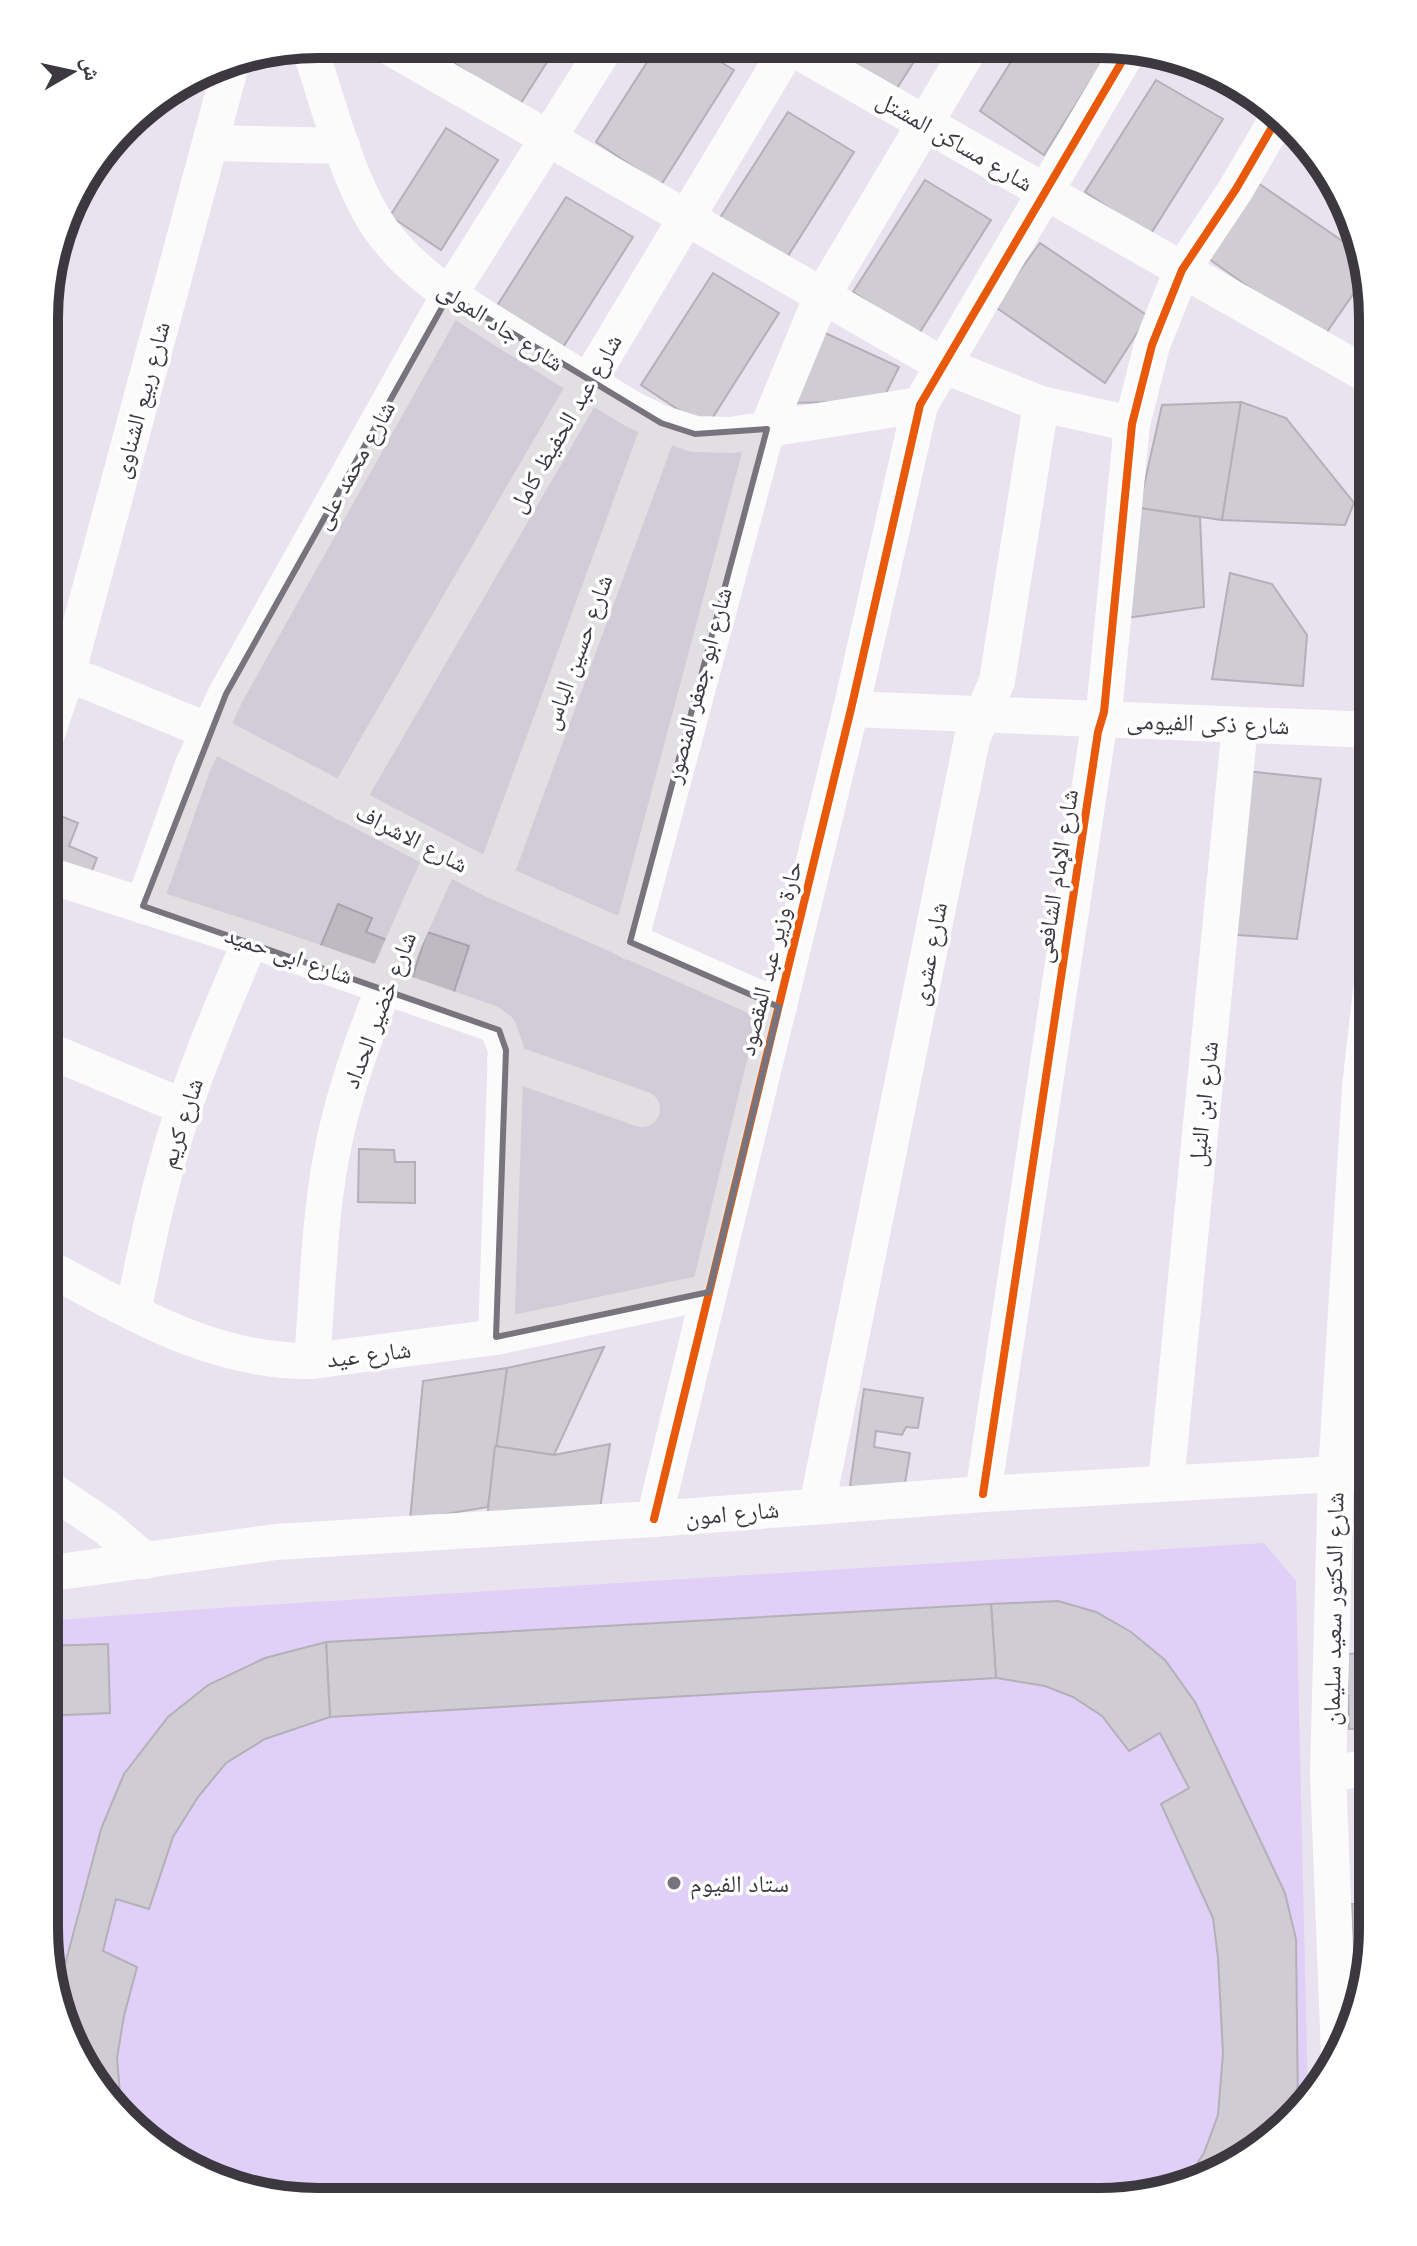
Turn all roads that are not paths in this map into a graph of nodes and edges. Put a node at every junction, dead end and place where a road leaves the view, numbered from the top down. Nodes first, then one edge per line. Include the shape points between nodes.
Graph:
1 (782, 58) edge
2 (810, 58) edge
3 (964, 58) edge
4 (313, 59) edge
5 (429, 59) edge
6 (598, 59) edge
7 (1123, 59) edge
8 (228, 75) edge
9 (924, 124) junction
10 (1273, 126) edge
11 (547, 138) junction
12 (210, 143) junction
13 (342, 146) junction
14 (1045, 192) junction
15 (686, 218) junction
16 (1182, 270) junction
17 (449, 295) junction
18 (822, 296) junction
19 (943, 365) junction
20 (1359, 370) edge
21 (588, 382) junction
22 (1041, 404) junction
23 (920, 405) junction
24 (661, 423) junction
25 (1132, 424) junction
26 (767, 429) junction
27 (58, 666) edge
28 (58, 674) edge
29 (851, 709) junction
30 (984, 714) junction
31 (1102, 719) junction
32 (1240, 725) junction
33 (1359, 729) edge
34 (208, 731) junction
35 (344, 803) junction
36 (443, 855) junction
37 (58, 878) edge
38 (493, 880) junction
39 (143, 906) junction
40 (251, 940) junction
41 (630, 942) junction
42 (384, 988) junction
43 (779, 1007) junction
44 (58, 1054) edge
45 (505, 1061) junction
46 (184, 1107) junction
47 (642, 1109) dead end
48 (1358, 1185) edge
49 (58, 1273) edge
50 (709, 1292) junction
51 (133, 1312) junction
52 (496, 1337) junction
53 (312, 1361) junction
54 (1358, 1472) edge
55 (1336, 1473) junction
56 (1166, 1483) junction
57 (983, 1494) junction
58 (58, 1495) edge
59 (817, 1506) junction
60 (654, 1519) junction
61 (146, 1561) junction
62 (58, 1572) edge
63 (1358, 1770) edge
64 (1328, 1773) junction
65 (1338, 2029) edge

1 - 15 street, شارع عبد الحفيظ كامل
2 - 9 street, شارع مساكن المشتل
3 - 9 street, شارع ابو جعفر المنصور
4 - 13 street, شارع جاد المولى
5 - 11 street
6 - 11 street, شارع محمد على
7 - 14 street, حارة وزير عبد المقصود
8 - 12 street, شارع ربيع الشناوى
9 - 14 street, شارع مساكن المشتل
9 - 18 street, شارع ابو جعفر المنصور
10 - 16 street, شارع الإمام الشافعى
11 - 15 street
11 - 17 street, شارع محمد على
12 - 13 street
12 - 27 street, شارع ربيع الشناوى
13 - 17 street, شارع جاد المولى via 368,209 390,241
14 - 16 street, شارع مساكن المشتل
14 - 19 street, حارة وزير عبد المقصود
15 - 18 street
15 - 21 street, شارع عبد الحفيظ كامل
16 - 20 street, شارع مساكن المشتل
16 - 25 street, شارع الإمام الشافعى via 1152,345
17 - 21 street, شارع جاد المولى
17 - 34 street, شارع محمد على
18 - 19 street
18 - 26 street, شارع ابو جعفر المنصور
19 - 22 street
19 - 23 street, حارة وزير عبد المقصود
21 - 24 street, شارع جاد المولى
21 - 35 street, شارع عبد الحفيظ كامل
22 - 25 street
22 - 30 street, شارع عشرى via 997,681
23 - 26 street, شارع جاد المولى
23 - 29 street, حارة وزير عبد المقصود
24 - 26 street, شارع جاد المولى via 695,434
24 - 38 street, شارع حسين الياس
25 - 31 street, شارع الإمام الشافعى
26 - 41 street, شارع ابو جعفر المنصور
28 - 34 street, شارع الاشراف
29 - 30 street, شارع ذكى الفيومى
29 - 43 street, حارة وزير عبد المقصود
30 - 31 street, شارع ذكى الفيومى
30 - 59 street, شارع عشرى via 972,739
31 - 32 street, شارع ذكى الفيومى
31 - 57 street, شارع الإمام الشافعى
32 - 33 street, شارع ذكى الفيومى
32 - 56 street, شارع ابن النيل
34 - 35 street, شارع الاشراف
34 - 39 street, شارع محمد على
35 - 36 street, شارع الاشراف
36 - 38 street, شارع الاشراف
36 - 42 street, شارع خضير الحداد
37 - 39 street, شارع ابى حميد
38 - 41 street, شارع الاشراف
39 - 40 street, شارع ابى حميد
40 - 42 street, شارع ابى حميد
40 - 46 street, شارع كريم
41 - 43 street, شارع الاشراف
42 - 45 street, شارع ابى حميد via 490,1023 504,1039
42 - 53 street, شارع خضير الحداد via 335,1139
43 - 50 street, حارة وزير عبد المقصود
44 - 46 street
45 - 47 street
45 - 52 street
46 - 51 street, شارع كريم
48 - 55 street, شارع الدكتور سعيد سليمان
49 - 51 street, شارع عيد
50 - 52 street, شارع عيد
50 - 60 street, حارة وزير عبد المقصود
51 - 53 street, شارع عيد via 235,1354
52 - 53 street, شارع عيد
54 - 55 street, شارع امون
55 - 56 street, شارع امون
55 - 64 street, شارع الدكتور سعيد سليمان
56 - 57 street, شارع امون
57 - 59 street, شارع امون
58 - 61 street
59 - 60 street, شارع امون
60 - 61 street, شارع امون via 276,1542
61 - 62 street, شارع امون
63 - 64 street
64 - 65 street, شارع الدكتور سعيد سليمان

